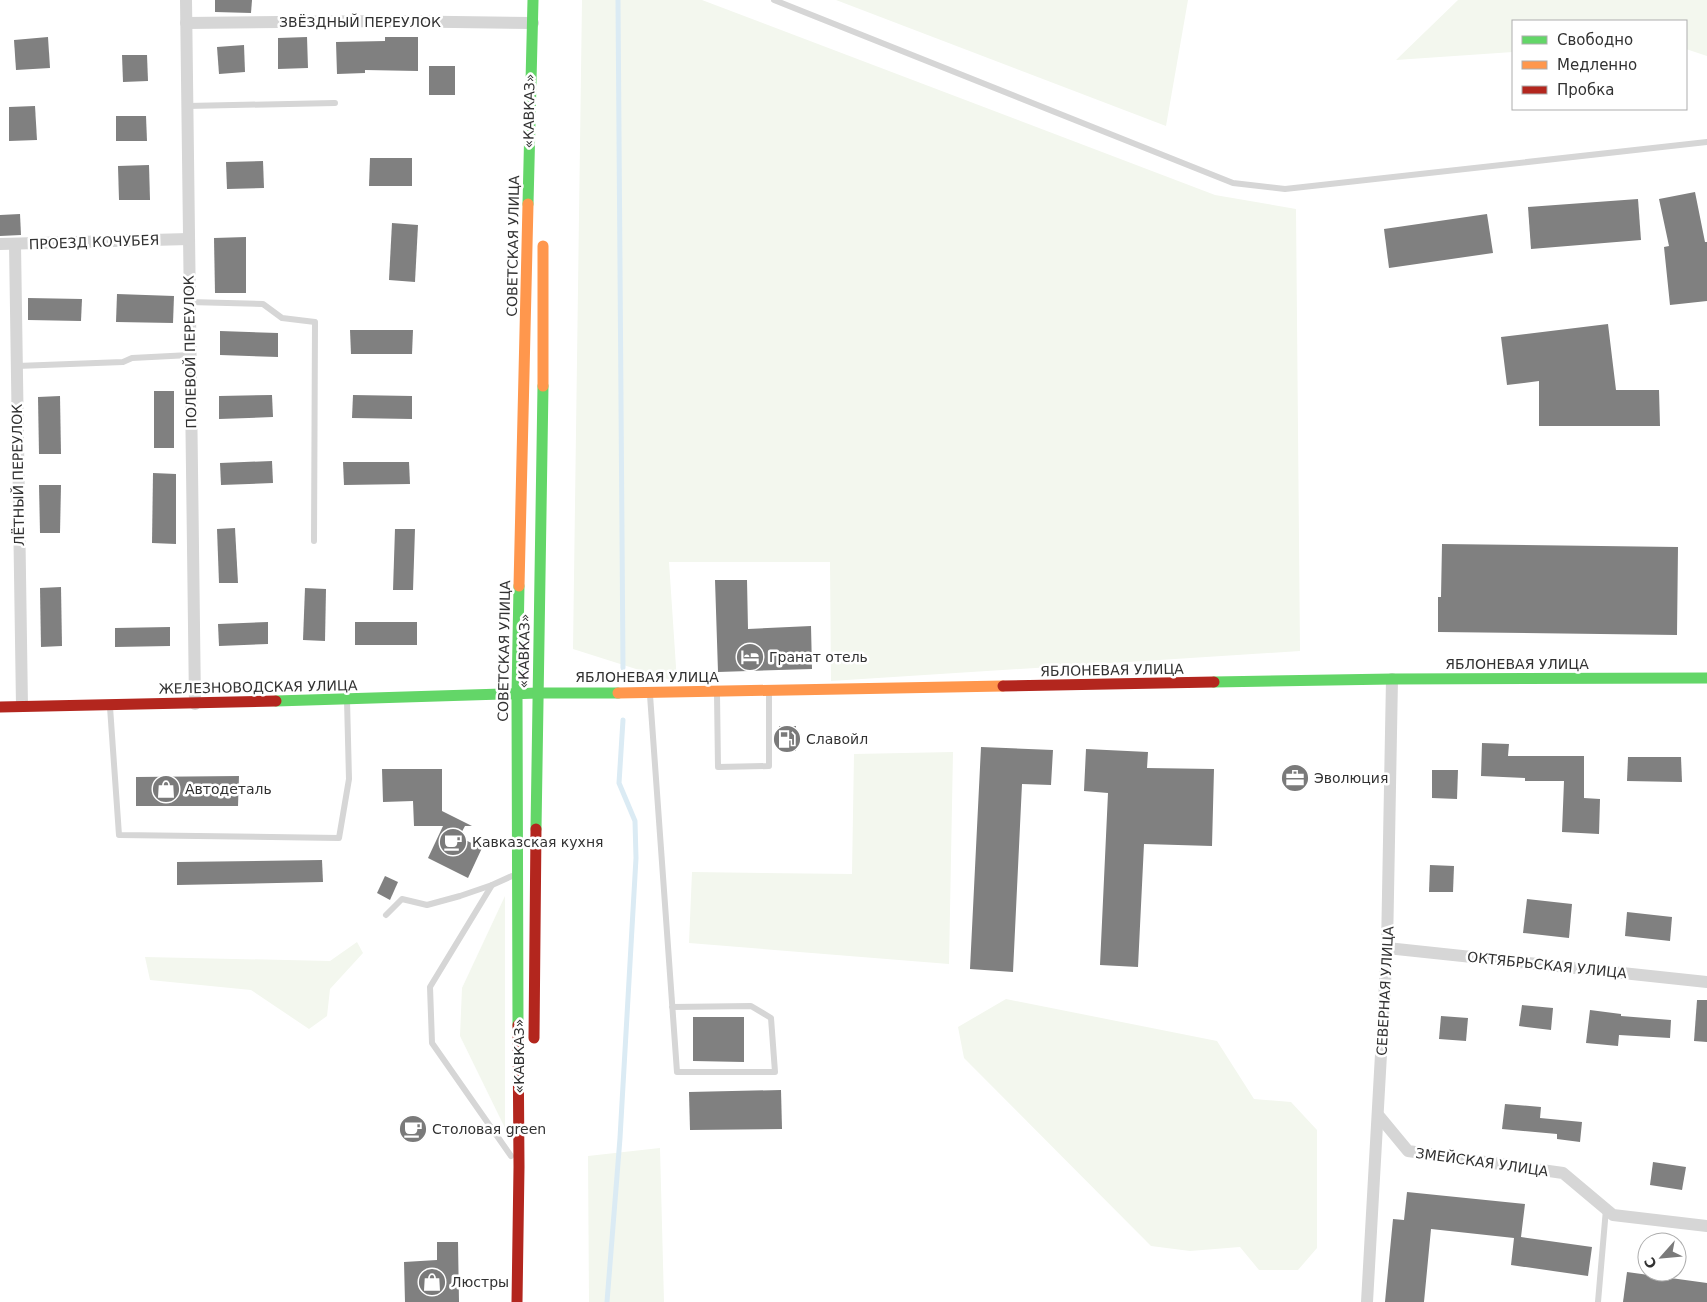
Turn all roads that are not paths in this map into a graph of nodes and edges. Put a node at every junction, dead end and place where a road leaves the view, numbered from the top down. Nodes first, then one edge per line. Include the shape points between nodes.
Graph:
1 (186, 0) edge
2 (533, 0) edge
3 (774, 0) edge
4 (533, 23) junction
5 (186, 24) junction
6 (335, 103) dead end
7 (187, 106) junction
8 (1707, 142) edge
9 (544, 231) dead end
10 (189, 239) junction
11 (0, 244) edge
12 (15, 244) junction
13 (189, 302) junction
14 (190, 355) junction
15 (16, 366) junction
16 (314, 541) dead end
17 (1707, 678) edge
18 (1392, 679) junction
19 (769, 691) junction
20 (717, 692) junction
21 (538, 693) junction
22 (650, 693) junction
23 (517, 694) junction
24 (347, 700) junction
25 (195, 704) junction
26 (110, 705) junction
27 (22, 706) junction
28 (0, 707) edge
29 (518, 873) junction
30 (492, 885) junction
31 (386, 915) dead end
32 (1387, 948) junction
33 (1707, 982) edge
34 (672, 1007) junction
35 (534, 1050) dead end
36 (1379, 1116) junction
37 (519, 1167) junction
38 (1606, 1209) junction
39 (1707, 1226) edge
40 (517, 1302) edge
41 (1367, 1302) edge
42 (1598, 1302) edge

1 - 5 street, ПОЛЕВОЙ ПЕРЕУЛОК
2 - 4 main road, СОВЕТСКАЯ УЛИЦА
3 - 8 lane via 1233,183 1285,189
4 - 5 street, ЗВЁЗДНЫЙ ПЕРЕУЛОК
4 - 23 main road, СОВЕТСКАЯ УЛИЦА
5 - 7 street, ПОЛЕВОЙ ПЕРЕУЛОК
6 - 7 lane
7 - 10 street, ПОЛЕВОЙ ПЕРЕУЛОК
9 - 21 main road, «КАВКАЗ»
10 - 12 street, ПРОЕЗД КОЧУБЕЯ
10 - 13 street, ПОЛЕВОЙ ПЕРЕУЛОК
11 - 12 street, ПРОЕЗД КОЧУБЕЯ
12 - 15 street, ЛЁТНЫЙ ПЕРЕУЛОК
13 - 14 street, ПОЛЕВОЙ ПЕРЕУЛОК
13 - 16 lane via 263,304 282,318 315,322
14 - 15 lane via 132,358 123,362
14 - 25 street, ПОЛЕВОЙ ПЕРЕУЛОК
15 - 27 street, ЛЁТНЫЙ ПЕРЕУЛОК
17 - 18 main road, ЯБЛОНЕВАЯ УЛИЦА
18 - 19 main road, ЯБЛОНЕВАЯ УЛИЦА
18 - 32 street, СЕВЕРНАЯ УЛИЦА
19 - 20 main road, ЯБЛОНЕВАЯ УЛИЦА
19 - 20 lane via 769,766 718,767
20 - 22 main road, ЯБЛОНЕВАЯ УЛИЦА
21 - 22 main road, ЯБЛОНЕВАЯ УЛИЦА
21 - 23 main road, ЯБЛОНЕВАЯ УЛИЦА
21 - 35 main road, «КАВКАЗ»
22 - 34 lane
23 - 24 main road, ЖЕЛЕЗНОВОДСКАЯ УЛИЦА
23 - 29 main road, СОВЕТСКАЯ УЛИЦА
24 - 25 main road, ЖЕЛЕЗНОВОДСКАЯ УЛИЦА
24 - 26 lane via 349,778 339,838 119,835
25 - 26 main road, ЖЕЛЕЗНОВОДСКАЯ УЛИЦА
26 - 27 main road, ЖЕЛЕЗНОВОДСКАЯ УЛИЦА
27 - 28 main road, ЖЕЛЕЗНОВОДСКАЯ УЛИЦА
29 - 30 lane
29 - 37 main road, СОВЕТСКАЯ УЛИЦА
30 - 31 lane via 427,905 402,900
30 - 37 lane via 430,987 432,1043
32 - 33 street, ОКТЯБРЬСКАЯ УЛИЦА
32 - 36 street, СЕВЕРНАЯ УЛИЦА
34 - 34 lane via 677,1072 775,1072 771,1018 750,1006
36 - 38 street, ЗМЕЙСКАЯ УЛИЦА via 1408,1152 1564,1173
36 - 41 street, СЕВЕРНАЯ УЛИЦА
37 - 40 main road, СОВЕТСКАЯ УЛИЦА
38 - 39 street, ЗМЕЙСКАЯ УЛИЦА via 1613,1215
38 - 42 lane

